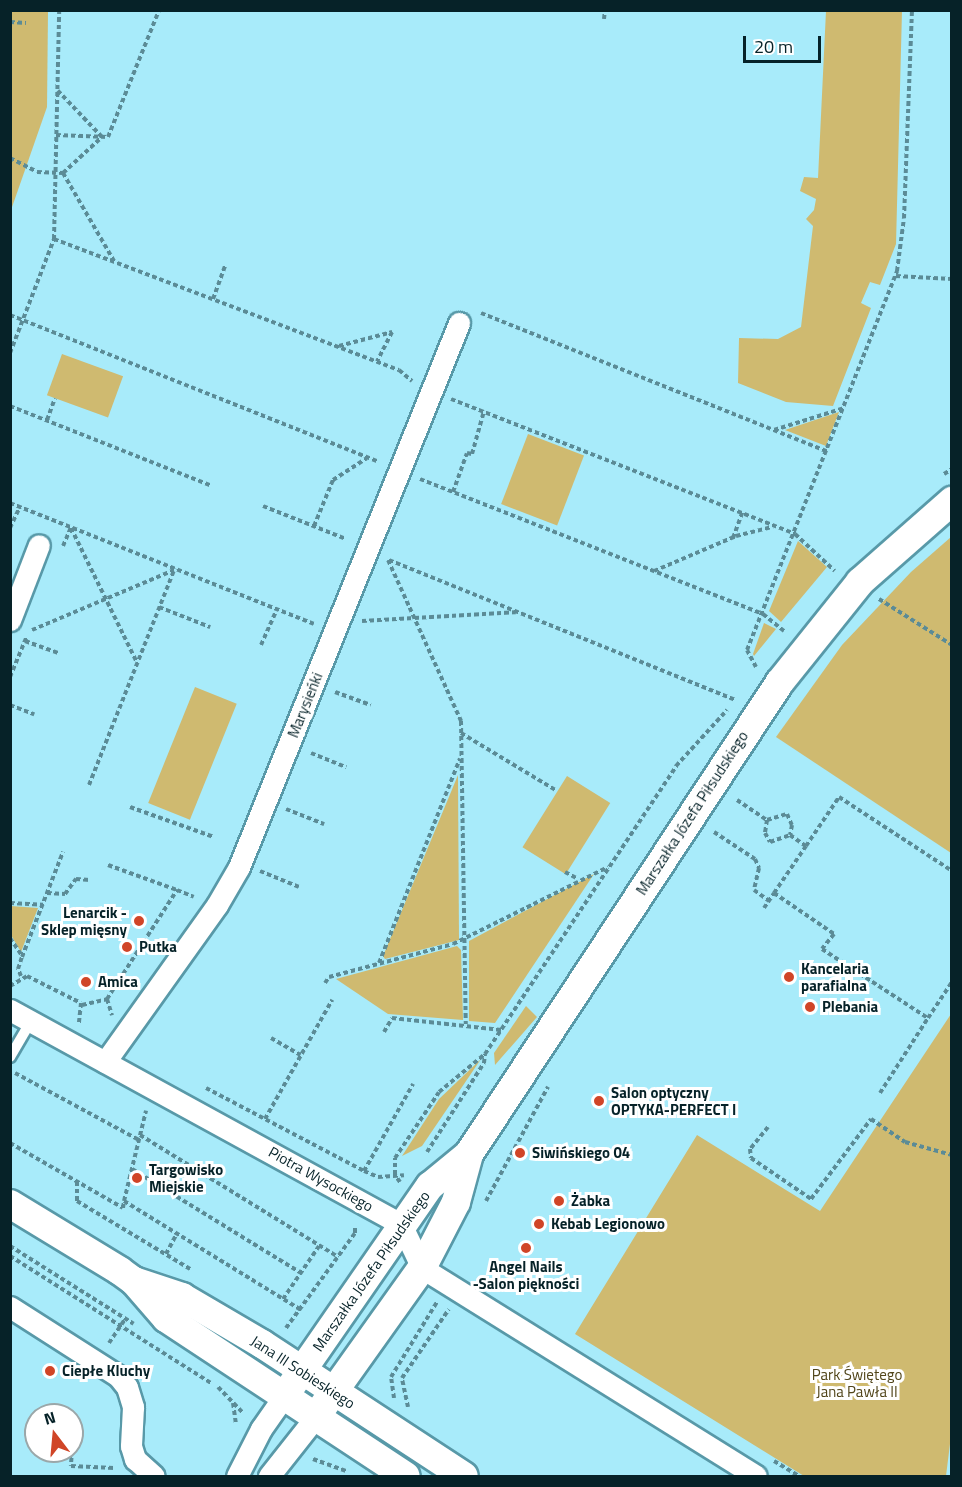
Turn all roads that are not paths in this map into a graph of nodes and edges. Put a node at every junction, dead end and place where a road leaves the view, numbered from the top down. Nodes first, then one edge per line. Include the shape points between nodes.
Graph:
1 (459, 323) dead end
2 (951, 501) edge
3 (39, 545) dead end
4 (10, 620) edge
5 (10, 1010) edge
6 (31, 1021) junction
7 (10, 1058) edge
8 (105, 1062) junction
9 (469, 1154) junction
10 (10, 1204) edge
11 (401, 1224) junction
12 (422, 1268) junction
13 (134, 1281) junction
14 (10, 1307) edge
15 (303, 1370) junction
16 (334, 1392) junction
17 (283, 1398) junction
18 (314, 1419) junction
19 (357, 1467) edge
20 (154, 1476) edge
21 (237, 1476) edge
22 (269, 1476) edge
23 (406, 1476) edge
24 (464, 1476) edge
25 (756, 1476) edge

1 - 8 street, Marysieńki via 239,867 217,905
2 - 9 street, Marszałka Józefa Piłsudskiego via 860,582 780,681
3 - 4 street
5 - 6 street, Piotra Wysockiego
6 - 7 lane
6 - 8 street, Piotra Wysockiego
8 - 11 street, Piotra Wysockiego
9 - 11 street, Marszałka Józefa Piłsudskiego via 430,1186
9 - 12 street, Marszałka Józefa Piłsudskiego via 456,1202
10 - 13 street, Jana III Sobieskiego
11 - 12 street
11 - 15 street, Marszałka Józefa Piłsudskiego
12 - 16 street, Marszałka Józefa Piłsudskiego
12 - 25 street
13 - 15 street, Jana III Sobieskiego via 182,1297
13 - 17 street, Jana III Sobieskiego via 166,1318
14 - 20 street via 118,1376 127,1387 133,1407 130,1446 135,1459
15 - 16 street, Jana III Sobieskiego
15 - 17 street, Marszałka Józefa Piłsudskiego
16 - 18 street, Marszałka Józefa Piłsudskiego
16 - 24 street, Jana III Sobieskiego
17 - 18 street, Jana III Sobieskiego
17 - 21 street via 261,1429
18 - 19 street, Jana III Sobieskiego
18 - 22 street
19 - 23 street, Jana III Sobieskiego

